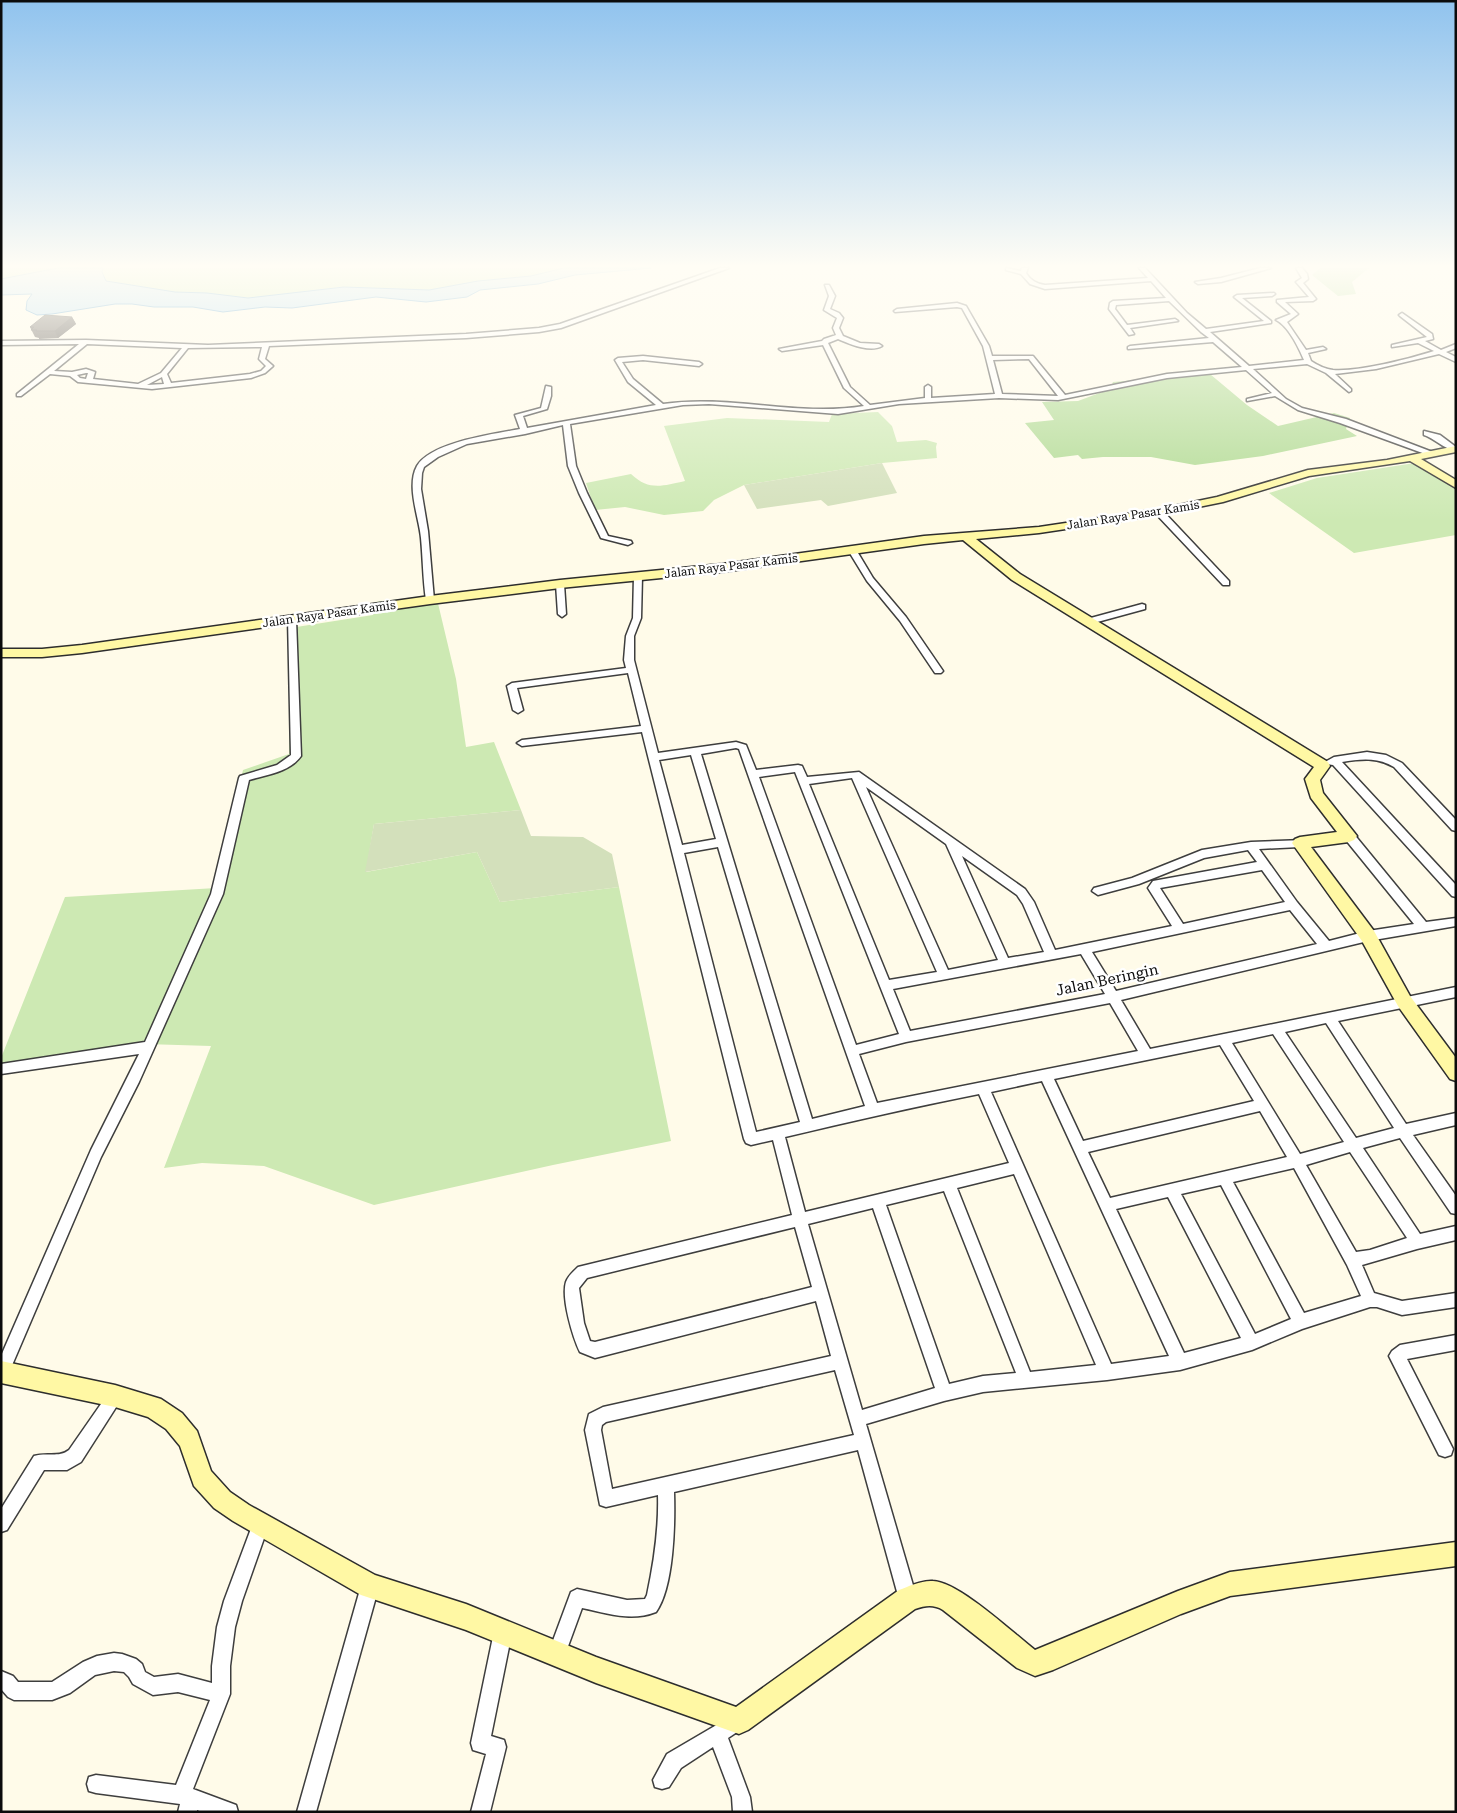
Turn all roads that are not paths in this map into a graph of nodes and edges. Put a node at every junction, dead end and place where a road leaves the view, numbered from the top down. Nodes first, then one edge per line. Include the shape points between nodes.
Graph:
1 (1304, 352) edge
2 (73, 353) edge
3 (181, 353) edge
4 (264, 353) edge
5 (830, 353) edge
6 (987, 353) edge
7 (1228, 353) edge
8 (1438, 353) edge
9 (1442, 353) edge
10 (988, 358) junction
11 (1456, 360) edge
12 (1308, 362) junction
13 (699, 364) dead end
14 (1247, 369) junction
15 (1328, 371) junction
16 (48, 372) junction
17 (163, 374) junction
18 (168, 385) junction
19 (139, 386) junction
20 (548, 387) dead end
21 (928, 387) dead end
22 (1349, 390) dead end
23 (1276, 394) junction
24 (20, 395) dead end
25 (999, 396) junction
26 (1063, 397) junction
27 (1249, 400) dead end
28 (928, 401) junction
29 (661, 406) junction
30 (868, 406) junction
31 (566, 424) junction
32 (525, 432) junction
33 (1427, 433) dead end
34 (1455, 449) edge
35 (1430, 453) junction
36 (1412, 458) junction
37 (1456, 485) edge
38 (1159, 512) junction
39 (966, 536) junction
40 (628, 543) dead end
41 (852, 550) junction
42 (638, 576) junction
43 (1226, 583) dead end
44 (560, 584) junction
45 (430, 600) junction
46 (1142, 608) dead end
47 (562, 614) dead end
48 (292, 619) junction
49 (1090, 622) junction
50 (1, 653) edge
51 (632, 670) junction
52 (938, 671) dead end
53 (518, 710) dead end
54 (647, 728) junction
55 (522, 743) dead end
56 (696, 751) junction
57 (654, 756) junction
58 (1328, 763) junction
59 (752, 774) junction
60 (855, 774) junction
61 (803, 781) junction
62 (1456, 827) edge
63 (1349, 836) junction
64 (950, 841) junction
65 (723, 842) junction
66 (1300, 843) junction
67 (1251, 846) junction
68 (678, 850) junction
69 (1265, 865) junction
70 (1098, 891) dead end
71 (1456, 893) edge
72 (1293, 905) junction
73 (1456, 922) edge
74 (1423, 928) junction
75 (1180, 929) junction
76 (1368, 936) junction
77 (1326, 946) junction
78 (1084, 949) junction
79 (1051, 955) junction
80 (1004, 964) junction
81 (944, 975) junction
82 (885, 986) junction
83 (1456, 992) edge
84 (1113, 996) junction
85 (1404, 1001) junction
86 (1329, 1017) junction
87 (1276, 1028) junction
88 (906, 1037) junction
89 (1224, 1040) junction
90 (148, 1047) junction
91 (852, 1050) junction
92 (1147, 1054) junction
93 (1, 1069) edge
94 (1456, 1073) edge
95 (1046, 1076) junction
96 (983, 1088) junction
97 (1263, 1105) junction
98 (873, 1110) junction
99 (1456, 1119) edge
100 (808, 1127) junction
101 (1402, 1131) junction
102 (778, 1134) junction
103 (1353, 1146) junction
104 (1080, 1148) junction
105 (1297, 1160) junction
106 (1017, 1167) junction
107 (1224, 1178) junction
108 (948, 1184) junction
109 (1171, 1190) junction
110 (877, 1200) junction
111 (1107, 1205) junction
112 (1456, 1208) edge
113 (800, 1219) junction
114 (1456, 1233) edge
115 (1417, 1242) junction
116 (1352, 1260) junction
117 (821, 1292) junction
118 (1370, 1300) junction
119 (1456, 1300) edge
120 (1301, 1322) junction
121 (1456, 1342) edge
122 (1252, 1343) junction
123 (841, 1361) junction
124 (1180, 1362) junction
125 (2, 1372) edge
126 (1107, 1372) junction
127 (1026, 1380) junction
128 (944, 1393) junction
129 (115, 1396) junction
130 (858, 1419) junction
131 (864, 1441) junction
132 (1445, 1449) dead end
133 (666, 1486) junction
134 (1, 1524) edge
135 (261, 1524) junction
136 (1456, 1554) edge
137 (370, 1586) junction
138 (908, 1599) junction
139 (503, 1632) junction
140 (557, 1654) junction
141 (1, 1680) edge
142 (221, 1694) junction
143 (739, 1721) junction
144 (717, 1734) junction
145 (662, 1780) dead end
146 (96, 1784) dead end
147 (186, 1802) edge
148 (229, 1812) edge
149 (306, 1812) edge
150 (480, 1812) edge
151 (743, 1812) edge

1 - 12 street
2 - 16 street
3 - 17 street
4 - 18 street via 262,359 270,366 258,374
5 - 30 street via 847,388
6 - 10 street
7 - 14 street
8 - 15 street via 1352,370
9 - 11 street
10 - 25 street
10 - 26 street via 1033,359
12 - 14 street
12 - 15 street
13 - 29 street via 643,358 618,360 628,379
14 - 23 street
14 - 26 street via 1167,376
15 - 22 street
16 - 19 street via 72,374 78,380
16 - 24 street
17 - 18 street
17 - 19 street
18 - 19 street
20 - 32 street via 544,408 519,415
21 - 28 street
23 - 27 street
23 - 35 street via 1300,409
25 - 26 street
25 - 28 street
28 - 30 street
29 - 30 street via 702,402 838,412
29 - 31 street
31 - 32 street
31 - 40 street via 571,464 605,538
32 - 45 street via 465,442 421,465 418,498
33 - 34 street
34 - 35 street, Jalan Raya Pasar Kamis
35 - 36 street, Jalan Raya Pasar Kamis
36 - 37 street
36 - 38 street, Jalan Raya Pasar Kamis via 1308,473 1219,500
38 - 39 street, Jalan Raya Pasar Kamis via 1039,530
38 - 43 street
39 - 41 street, Jalan Raya Pasar Kamis
39 - 49 street via 1016,577
41 - 42 street, Jalan Raya Pasar Kamis
41 - 52 street
42 - 44 street, Jalan Raya Pasar Kamis
42 - 51 street via 637,618 629,645
44 - 45 street, Jalan Raya Pasar Kamis
44 - 47 street
45 - 48 street, Jalan Raya Pasar Kamis
46 - 49 street
48 - 50 street, Jalan Raya Pasar Kamis via 33,654
48 - 90 street via 296,756 287,764 244,778 217,894
49 - 58 street
51 - 53 street via 512,686
51 - 54 street
54 - 55 street
54 - 57 street
56 - 57 street
56 - 59 street via 740,745
56 - 65 street
57 - 68 street
58 - 62 street via 1375,755 1390,759
58 - 63 street via 1312,779 1312,786
58 - 71 street
59 - 61 street via 798,768
59 - 91 street
60 - 61 street
60 - 64 street
60 - 81 street
61 - 82 street
63 - 66 street
63 - 74 street
64 - 79 street via 1022,892
64 - 80 street
65 - 68 street
65 - 100 street
66 - 67 street
66 - 76 street
67 - 69 street
67 - 70 street via 1202,854 1135,881
68 - 102 street via 751,1139
69 - 72 street
69 - 75 street via 1157,884 1154,888
72 - 75 street
72 - 77 street
73 - 74 street, Jalan Beringin
74 - 76 street, Jalan Beringin
75 - 78 street
76 - 77 street, Jalan Beringin
76 - 85 street
77 - 84 street, Jalan Beringin
78 - 79 street
78 - 84 street
79 - 80 street
80 - 81 street
81 - 82 street
82 - 88 street
83 - 85 street
84 - 88 street, Jalan Beringin
84 - 92 street
85 - 86 street
85 - 94 street
86 - 87 street
86 - 101 street
87 - 89 street
87 - 103 street
88 - 91 street, Jalan Beringin
89 - 92 street
89 - 97 street
90 - 93 street
90 - 125 street via 96,1154
91 - 98 street
92 - 95 street
95 - 96 street
95 - 104 street
96 - 98 street
96 - 106 street
97 - 104 street
97 - 105 street
98 - 100 street
99 - 101 street
100 - 102 street
101 - 103 street
101 - 112 street
102 - 113 street
103 - 105 street
103 - 115 street
104 - 111 street
105 - 107 street
105 - 116 street
106 - 108 street
106 - 126 street
107 - 109 street
107 - 120 street
108 - 110 street
108 - 127 street
109 - 111 street
109 - 122 street
110 - 113 street
110 - 128 street
111 - 124 street
113 - 117 street
113 - 117 street via 583,1272 573,1282 572,1288 580,1337 585,1347 596,1350
114 - 115 street
115 - 116 street
116 - 118 street
117 - 123 street
118 - 119 street via 1402,1308
118 - 120 street
120 - 122 street
121 - 132 street via 1397,1356
122 - 124 street
123 - 130 street
123 - 133 street via 602,1415 596,1420 593,1430 606,1499
124 - 126 street
125 - 129 street
126 - 127 street
127 - 128 street via 983,1384
128 - 130 street
129 - 134 street via 75,1456 67,1462 40,1462
129 - 135 street via 153,1407 174,1421 189,1439 202,1478 222,1500
130 - 131 street
131 - 133 street
131 - 138 street
133 - 140 street via 667,1518 655,1598 650,1606 627,1609 577,1598
135 - 137 street
135 - 142 street via 226,1627
136 - 138 street via 1230,1584 1035,1662 1026,1659 940,1594 930,1592
137 - 139 street via 466,1616
137 - 149 street
138 - 143 street
139 - 140 street
139 - 150 street via 480,1742 497,1748
140 - 143 street
141 - 142 street via 14,1690 51,1692 60,1690 84,1671 100,1664 126,1663 139,1678 154,1686 178,1683
142 - 147 street
143 - 144 street
144 - 145 street via 674,1760
144 - 151 street
146 - 147 street
147 - 148 street

